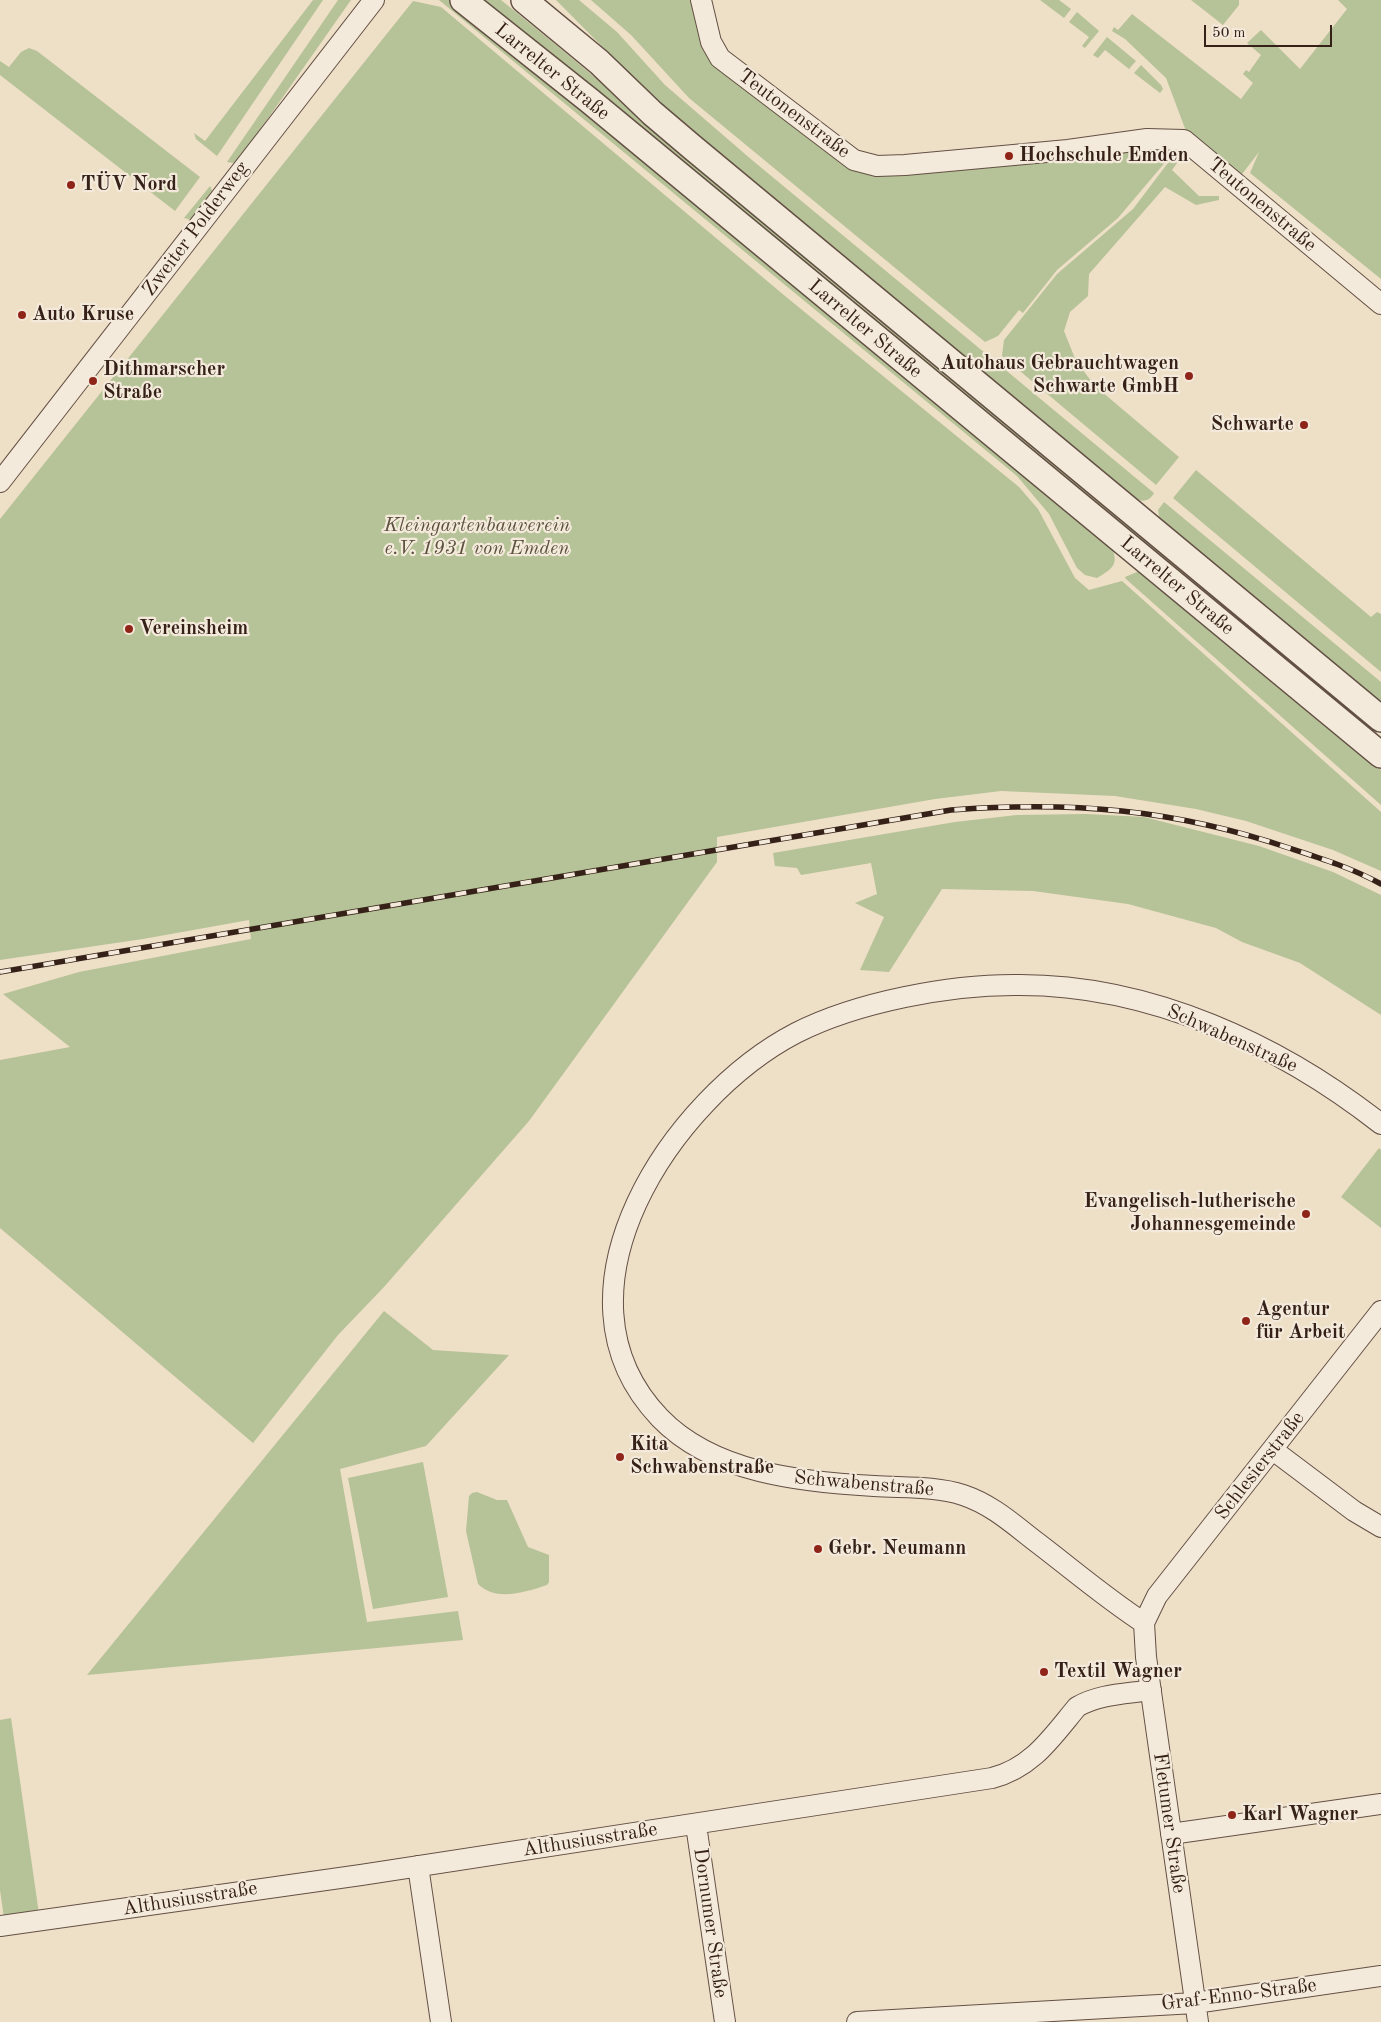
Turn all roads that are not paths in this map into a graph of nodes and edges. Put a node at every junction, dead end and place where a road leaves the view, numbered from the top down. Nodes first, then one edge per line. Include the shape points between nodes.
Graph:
1 (374, 0) edge
2 (463, 0) edge
3 (524, 0) edge
4 (701, 0) edge
5 (1381, 304) edge
6 (0, 482) edge
7 (1381, 719) edge
8 (1381, 755) edge
9 (1381, 1124) edge
10 (1381, 1311) edge
11 (1273, 1450) junction
12 (1381, 1527) edge
13 (1144, 1623) junction
14 (1151, 1690) junction
15 (1381, 1804) edge
16 (696, 1824) junction
17 (1171, 1834) junction
18 (418, 1866) junction
19 (0, 1926) edge
20 (1381, 1976) edge
21 (1197, 2013) edge
22 (441, 2022) edge
23 (724, 2022) edge
24 (857, 2022) edge

1 - 6 street, Zweiter Polderweg
2 - 8 street, Larrelter Straße via 590,101
3 - 7 street, Larrelter Straße via 599,62 652,113
4 - 5 street, Teutonenstraße via 711,42 720,58 854,160 877,166 905,165 1050,152 1147,139 1184,140
9 - 13 street, Schwabenstraße via 1314,1075 1199,1020 1120,995 1048,985 990,986 923,994 849,1012 814,1024 778,1044 734,1074 700,1108 660,1160 639,1199 616,1268 612,1302 615,1336 636,1387 661,1419 681,1436 716,1455 764,1472 830,1483 942,1490 975,1500 1003,1514
10 - 11 street, Schlesierstraße
11 - 12 street
11 - 13 street, Schlesierstraße via 1156,1596
13 - 14 street, Fletumer Straße
14 - 16 street, Althusiusstraße via 1094,1699 1077,1707 1031,1760 1004,1775
14 - 17 street, Fletumer Straße
15 - 17 street
16 - 18 street, Althusiusstraße
16 - 23 street, Dornumer Straße
17 - 21 street, Fletumer Straße
18 - 19 street, Althusiusstraße
18 - 22 street
20 - 21 street, Graf-Enno-Straße
21 - 24 street, Graf-Enno-Straße

